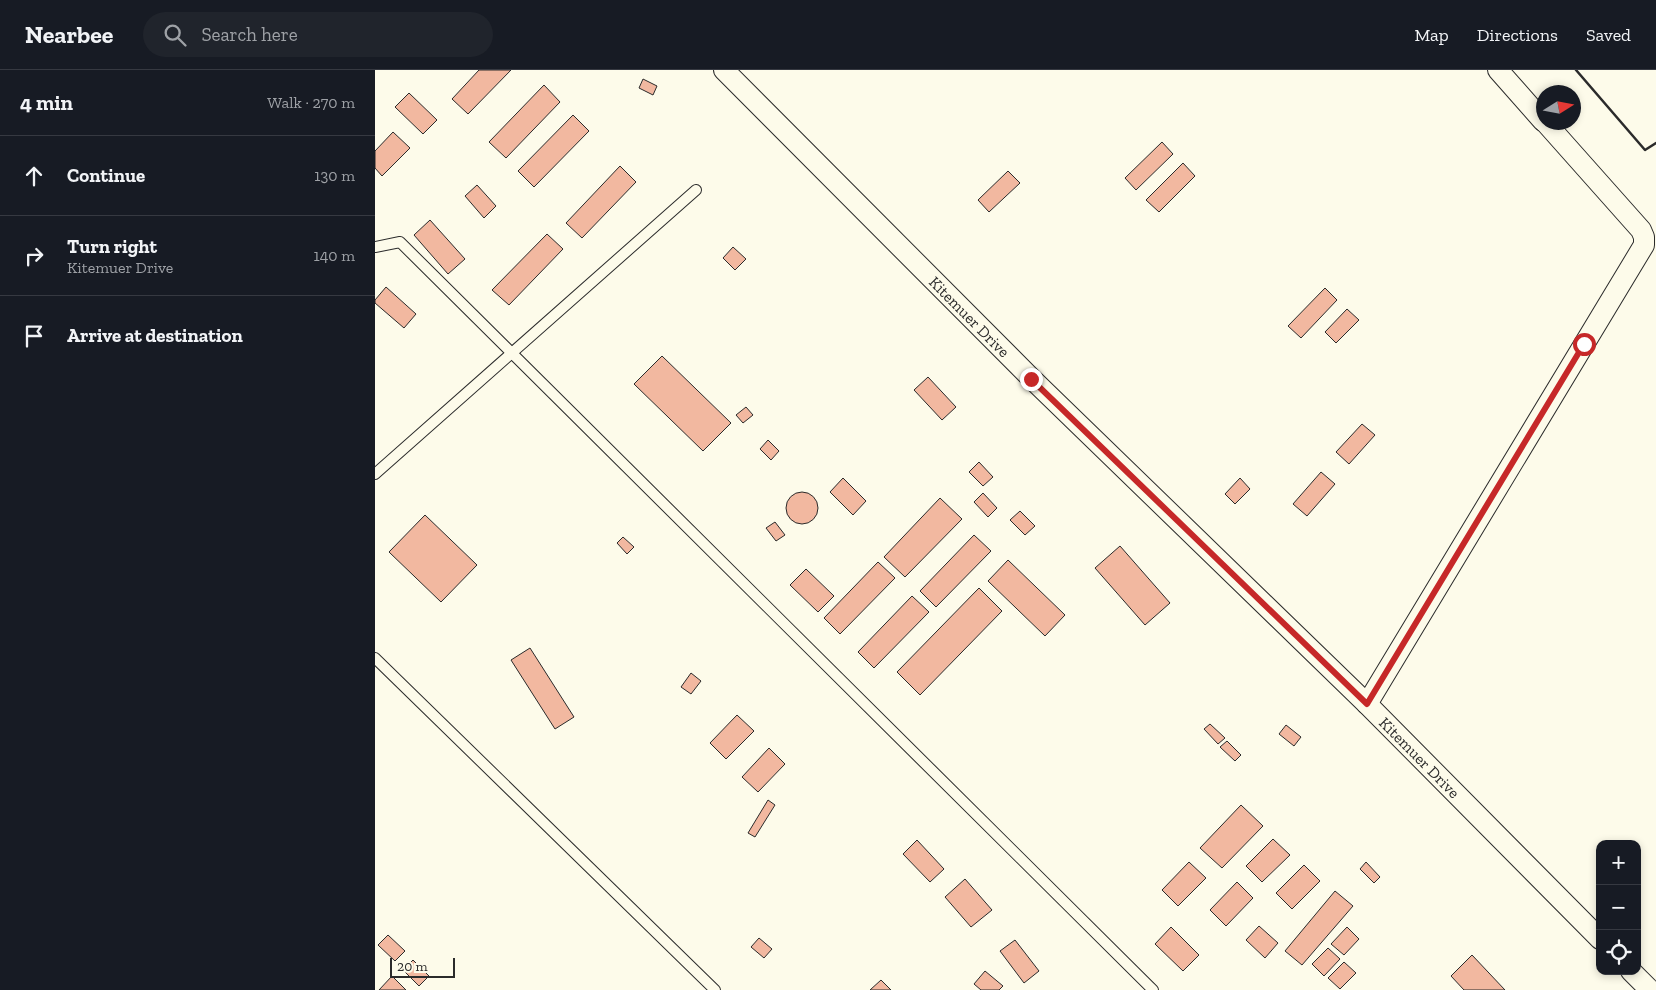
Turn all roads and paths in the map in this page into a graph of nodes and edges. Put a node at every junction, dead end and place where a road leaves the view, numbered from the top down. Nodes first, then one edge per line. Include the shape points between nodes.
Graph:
1 (724, 70) edge
2 (1498, 70) edge
3 (1536, 113) edge
4 (1551, 130) edge
5 (696, 190) dead end
6 (375, 247) edge
7 (512, 353) junction
8 (375, 474) edge
9 (375, 658) edge
10 (1367, 704) junction
11 (1596, 935) edge
12 (1635, 975) edge
13 (715, 990) edge
14 (1153, 990) edge
15 (1650, 990) edge

1 - 10 street, Kitemuer Drive via 1031,379
2 - 3 street
4 - 10 street via 1641,230 1644,245
5 - 7 lane
6 - 7 lane via 400,242
7 - 8 lane
7 - 14 lane
9 - 13 lane
10 - 11 street, Kitemuer Drive
12 - 15 street

